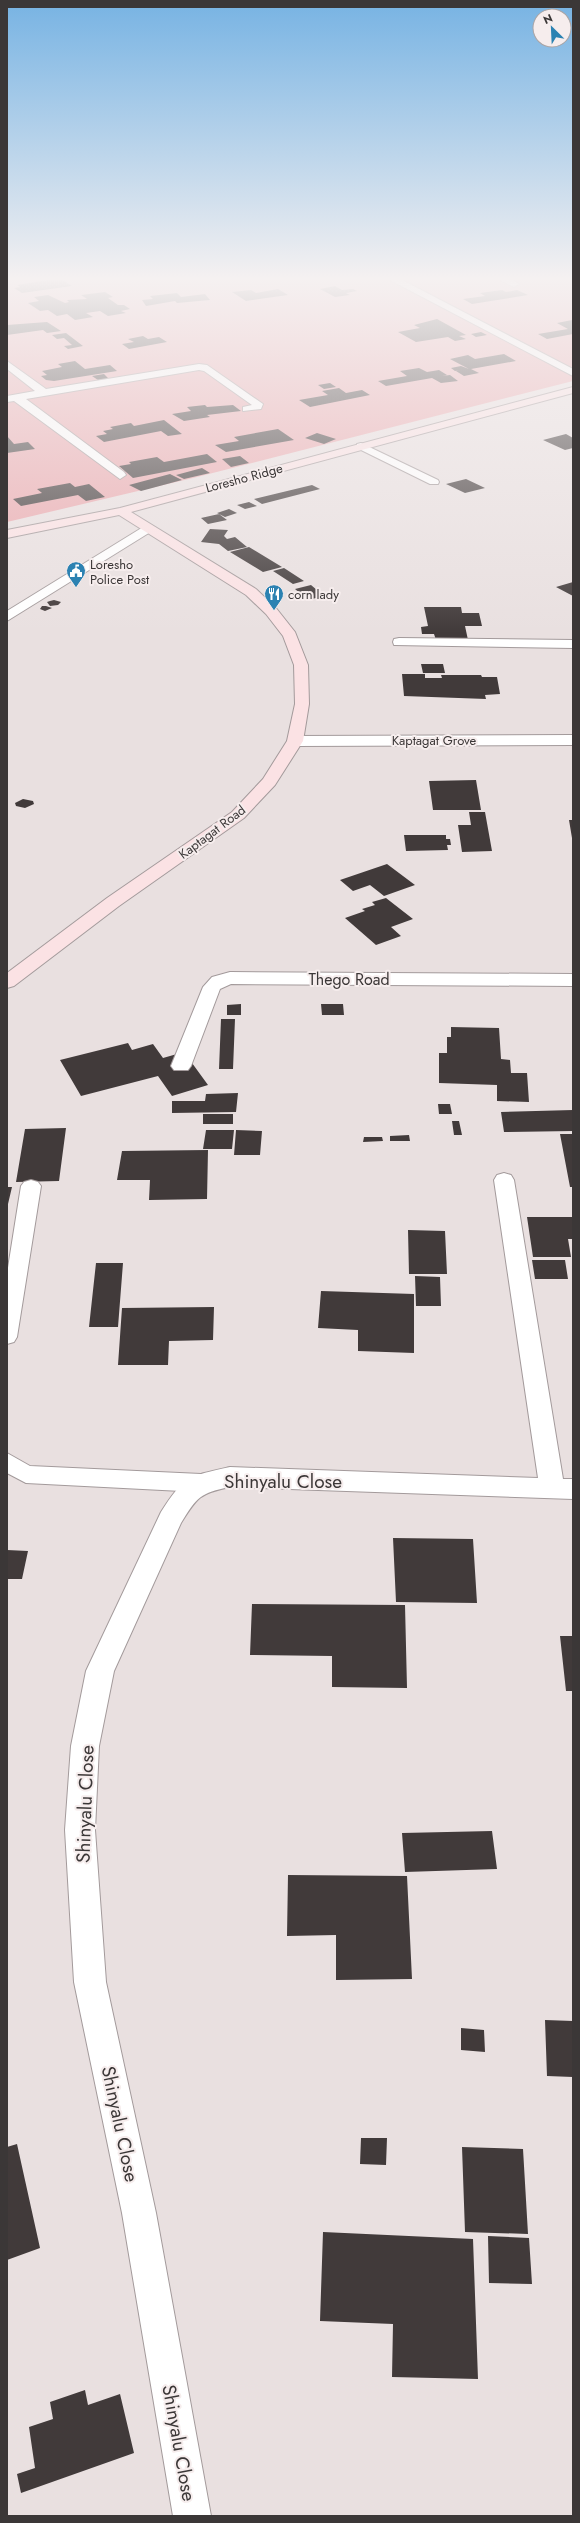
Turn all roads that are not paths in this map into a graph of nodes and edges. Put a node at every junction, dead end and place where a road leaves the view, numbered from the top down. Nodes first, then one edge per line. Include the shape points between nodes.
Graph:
1 (249, 398) edge
2 (544, 398) edge
3 (12, 399) edge
4 (247, 409) dead end
5 (361, 446) junction
6 (120, 476) dead end
7 (434, 482) dead end
8 (121, 511) junction
9 (148, 528) junction
10 (7, 534) edge
11 (7, 617) edge
12 (399, 642) dead end
13 (573, 644) edge
14 (295, 740) junction
15 (573, 740) edge
16 (10, 976) edge
17 (573, 980) edge
18 (181, 1066) dead end
19 (504, 1180) dead end
20 (31, 1186) dead end
21 (7, 1337) edge
22 (7, 1462) edge
23 (201, 1483) junction
24 (563, 1489) edge
25 (192, 2516) edge

1 - 4 street via 258,404
2 - 5 main road, Loresho Ridge
3 - 6 street
5 - 7 lane
5 - 8 main road, Loresho Ridge
8 - 9 main road, Kaptagat Road
8 - 10 main road, Loresho Ridge
9 - 11 street
9 - 14 main road, Kaptagat Road via 251,592 271,611 290,635 301,665 302,704
12 - 13 lane
14 - 15 street, Kaptagat Grove
14 - 16 main road, Kaptagat Road via 269,782 238,816
17 - 18 street, Thego Road via 230,978 219,981 212,987
19 - 24 street
20 - 21 lane
22 - 23 lane via 26,1474
23 - 24 street, Shinyalu Close via 230,1477
23 - 25 street, Shinyalu Close via 185,1495 170,1519 100,1671 85,1746 80,1830 90,1982 139,2213

